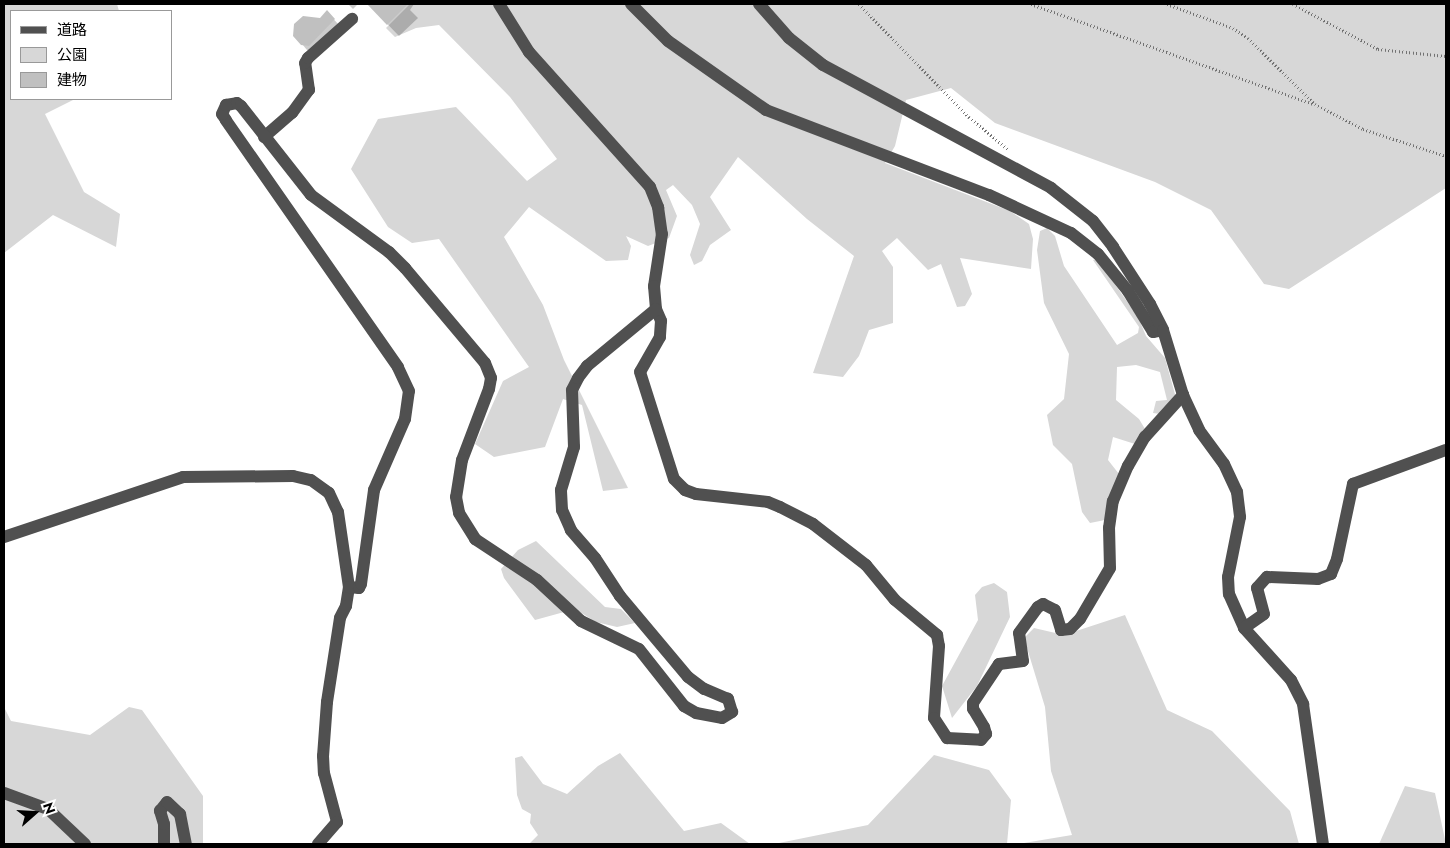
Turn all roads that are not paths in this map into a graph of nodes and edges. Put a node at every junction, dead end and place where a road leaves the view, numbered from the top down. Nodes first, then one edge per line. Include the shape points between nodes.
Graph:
1 (499, 4) edge
2 (631, 4) edge
3 (759, 4) edge
4 (352, 19) dead end
5 (264, 137) junction
6 (656, 308) junction
7 (1163, 330) junction
8 (1183, 395) junction
9 (1446, 450) edge
10 (4, 538) edge
11 (349, 587) junction
12 (1244, 628) junction
13 (4, 793) edge
14 (85, 844) edge
15 (164, 844) edge
16 (186, 844) edge
17 (318, 844) edge
18 (1324, 844) edge

1 - 6 street via 529,52 650,187 658,207 662,234 654,286
2 - 7 street via 668,41 766,110 989,195 1071,233 1098,254 1128,292 1153,332
3 - 7 street via 789,38 823,64 1031,176 1093,221 1119,255
4 - 5 street via 308,58 305,63 309,90 292,113
5 - 6 street via 311,195 405,268 489,370 489,389 462,460 456,497 459,513 475,539 537,580 581,621 639,649 684,706 696,713 722,718 732,712 728,699 704,689 688,676 620,596 595,558 571,530 562,510 561,490 574,447 572,390 587,366
5 - 11 street via 237,103 222,108 226,120 398,367 409,391 405,419 374,490 361,584 359,588
6 - 8 street via 661,321 660,337 640,372 674,479 685,490 696,494 768,502 780,507 813,524 860,559 895,600 937,635 934,718 947,738 982,740 986,734 973,703 999,664 1023,661 1019,633 1038,607 1044,604 1055,610 1061,630 1070,629 1080,619 1110,568 1113,501 1128,466 1145,437
7 - 8 street
8 - 12 street via 1199,430 1224,464 1237,492 1240,516 1228,577 1229,594
9 - 12 street via 1352,484 1331,574 1318,579 1267,577 1257,588 1264,614
10 - 11 street via 176,478 293,476 321,485 334,501
11 - 17 street via 340,618 328,692 323,756 324,774 337,822
12 - 18 street via 1291,680 1303,704
13 - 14 street via 48,810
15 - 16 street via 166,834 160,811 167,802 180,814

